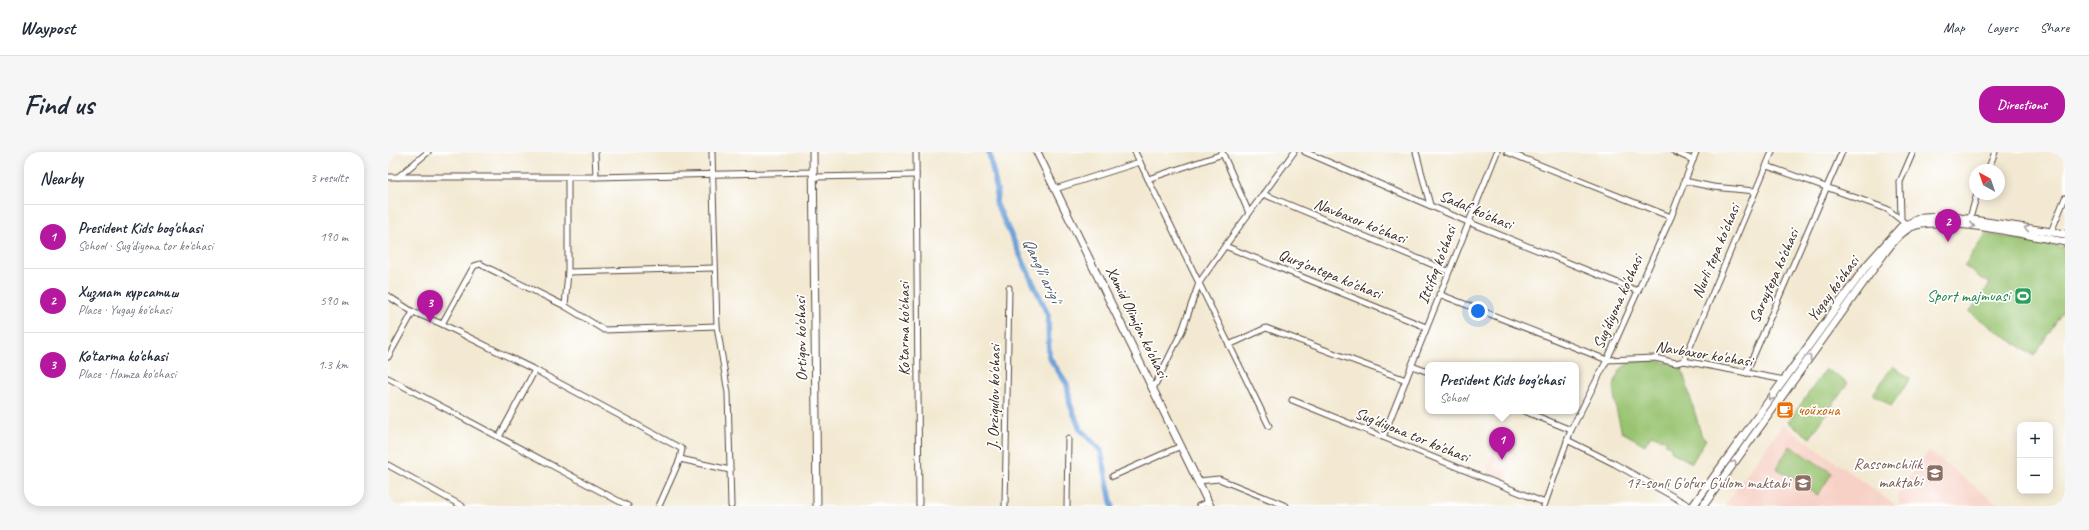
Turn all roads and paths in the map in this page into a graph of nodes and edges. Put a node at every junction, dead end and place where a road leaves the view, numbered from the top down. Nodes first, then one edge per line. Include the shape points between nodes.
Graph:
1 (428, 152) edge
2 (595, 152) edge
3 (712, 152) edge
4 (813, 152) edge
5 (916, 152) edge
6 (1037, 152) edge
7 (1135, 152) edge
8 (1294, 152) edge
9 (1305, 152) edge
10 (1416, 152) edge
11 (1497, 152) edge
12 (1507, 152) edge
13 (1675, 152) edge
14 (1696, 152) edge
15 (1772, 152) edge
16 (1842, 152) edge
17 (1913, 152) edge
18 (1995, 152) edge
19 (1222, 153) edge
20 (1693, 160) junction
21 (1140, 162) junction
22 (1990, 164) edge
23 (1767, 166) junction
24 (712, 174) junction
25 (813, 174) junction
26 (916, 175) junction
27 (388, 177) edge
28 (398, 177) junction
29 (568, 177) junction
30 (596, 177) junction
31 (1148, 179) junction
32 (1684, 181) junction
33 (1826, 188) junction
34 (1055, 189) junction
35 (1755, 191) junction
36 (1263, 194) junction
37 (2065, 198) edge
38 (1975, 200) edge
39 (1430, 205) junction
40 (1249, 214) junction
41 (1671, 217) junction
42 (1901, 218) junction
43 (1970, 218) junction
44 (1468, 222) junction
45 (1906, 224) junction
46 (2051, 232) junction
47 (2065, 234) edge
48 (2065, 242) edge
49 (1225, 246) junction
50 (714, 268) junction
51 (1448, 271) junction
52 (568, 272) junction
53 (1199, 283) junction
54 (1010, 288) dead end
55 (1638, 291) junction
56 (1439, 294) junction
57 (388, 296) edge
58 (565, 306) junction
59 (413, 312) junction
60 (442, 324) junction
61 (717, 326) junction
62 (1426, 327) junction
63 (1229, 345) junction
64 (388, 357) edge
65 (1607, 360) junction
66 (1684, 361) junction
67 (1412, 366) junction
68 (535, 370) junction
69 (1425, 371) edge
70 (1746, 373) junction
71 (388, 378) edge
72 (1406, 380) junction
73 (1784, 380) junction
74 (1154, 387) junction
75 (1292, 400) dead end
76 (1531, 414) edge
77 (1269, 426) dead end
78 (1571, 430) junction
79 (499, 437) junction
80 (1383, 437) junction
81 (1068, 439) dead end
82 (1567, 440) junction
83 (1181, 446) junction
84 (680, 459) junction
85 (388, 465) edge
86 (730, 470) junction
87 (1113, 476) dead end
88 (1198, 481) junction
89 (1209, 504) edge
90 (1544, 504) edge
91 (462, 506) edge
92 (628, 506) edge
93 (659, 506) edge
94 (731, 506) edge
95 (818, 506) edge
96 (919, 506) edge
97 (1005, 506) edge
98 (1067, 506) edge
99 (1199, 506) edge
100 (1286, 506) edge
101 (1690, 506) edge
102 (1693, 506) edge
103 (1703, 506) edge

1 - 28 street
2 - 30 street
3 - 24 street
4 - 25 main road, Ortiqov ko'chasi
5 - 26 street, Ko'tarma ko'chasi
6 - 34 main road, Xamid Olimjon ko'chasi
7 - 21 street
8 - 36 street
9 - 39 street, Sadaf ko'chasi
10 - 39 street
11 - 44 street, Ittifoq ko'chasi
12 - 41 street
13 - 20 street
14 - 20 street, Sug'diyona ko'chasi
15 - 23 street, Nurli tepa ko'chasi
16 - 33 street, Saroytepa ko'chasi
17 - 42 street via 1900,182
18 - 22 street
19 - 31 street
19 - 40 street
20 - 32 street, Sug'diyona ko'chasi
21 - 31 street
21 - 34 street
23 - 33 street
23 - 35 street, Nurli tepa ko'chasi
24 - 25 street
24 - 30 street
24 - 50 street
25 - 26 street
25 - 95 main road, Ortiqov ko'chasi
26 - 96 street, Ko'tarma ko'chasi
27 - 28 street
28 - 29 street
29 - 30 street
29 - 52 street
31 - 53 street
32 - 35 street
32 - 41 street, Sug'diyona ko'chasi
33 - 42 street via 1887,209
33 - 70 street, Saroytepa ko'chasi
34 - 74 main road, Xamid Olimjon ko'chasi
35 - 66 street, Nurli tepa ko'chasi
36 - 40 street
36 - 51 street, Navbaxor ko'chasi
37 - 46 street
38 - 43 street
39 - 44 street, Sadaf ko'chasi
40 - 49 street
41 - 55 street, Sug'diyona ko'chasi
42 - 45 street
43 - 45 main road, Yugay ko'chasi via 1934,216
46 -> 43 main road, Yugay ko'chasi
44 - 51 street, Ittifoq ko'chasi
44 - 55 street, Sadaf ko'chasi
45 - 73 main road, Yugay ko'chasi via 1893,234 1868,265
46 - 47 main road, Yugay ko'chasi
103 -> 48 main road, Yugay ko'chasi via 1876,265 1906,231 1921,224 1942,222
49 - 53 street
49 - 62 street, Qurg'ontepa ko'chasi
50 - 52 street
50 - 61 street
51 - 56 street, Ittifoq ko'chasi
52 - 58 street
53 - 63 street
53 - 74 street via 1182,332
54 - 97 street, J. Orziqulov ko'chasi
55 - 65 street, Sug'diyona ko'chasi
56 - 62 street, Ittifoq ko'chasi
56 - 65 street, Navbaxor ko'chasi
57 - 59 street
58 - 60 street via 480,264 474,266
58 - 61 street via 604,330
59 - 60 street
59 - 64 street
60 - 68 street
61 - 86 street via 728,393
62 - 67 street, Ittifoq ko'chasi
63 - 72 street via 1266,328
63 - 77 street
65 - 66 street, Navbaxor ko'chasi via 1655,358 1676,363
65 - 78 street, Sug'diyona ko'chasi
66 - 70 street, Navbaxor ko'chasi
67 - 69 street
67 - 72 street, Ittifoq ko'chasi
68 - 79 street
68 - 84 street via 682,449
70 - 73 street, Navbaxor ko'chasi
71 - 79 street
72 - 80 street, Ittifoq ko'chasi
73 -> 102 main road, Yugay ko'chasi
74 - 83 main road, Xamid Olimjon ko'chasi
75 - 80 street, Sug'diyona tor ko'chasi
76 - 78 street
78 - 82 street, Sug'diyona ko'chasi
79 - 92 street
80 - 90 street, Sug'diyona tor ko'chasi
81 - 98 street
82 - 90 street, Sug'diyona ko'chasi
82 - 101 street
83 - 87 street
83 - 88 main road, Xamid Olimjon ko'chasi
84 - 86 street
84 - 93 street
85 - 91 street
86 - 94 street
88 - 89 main road, Xamid Olimjon ko'chasi
88 - 100 street via 1219,479
89 - 99 street

